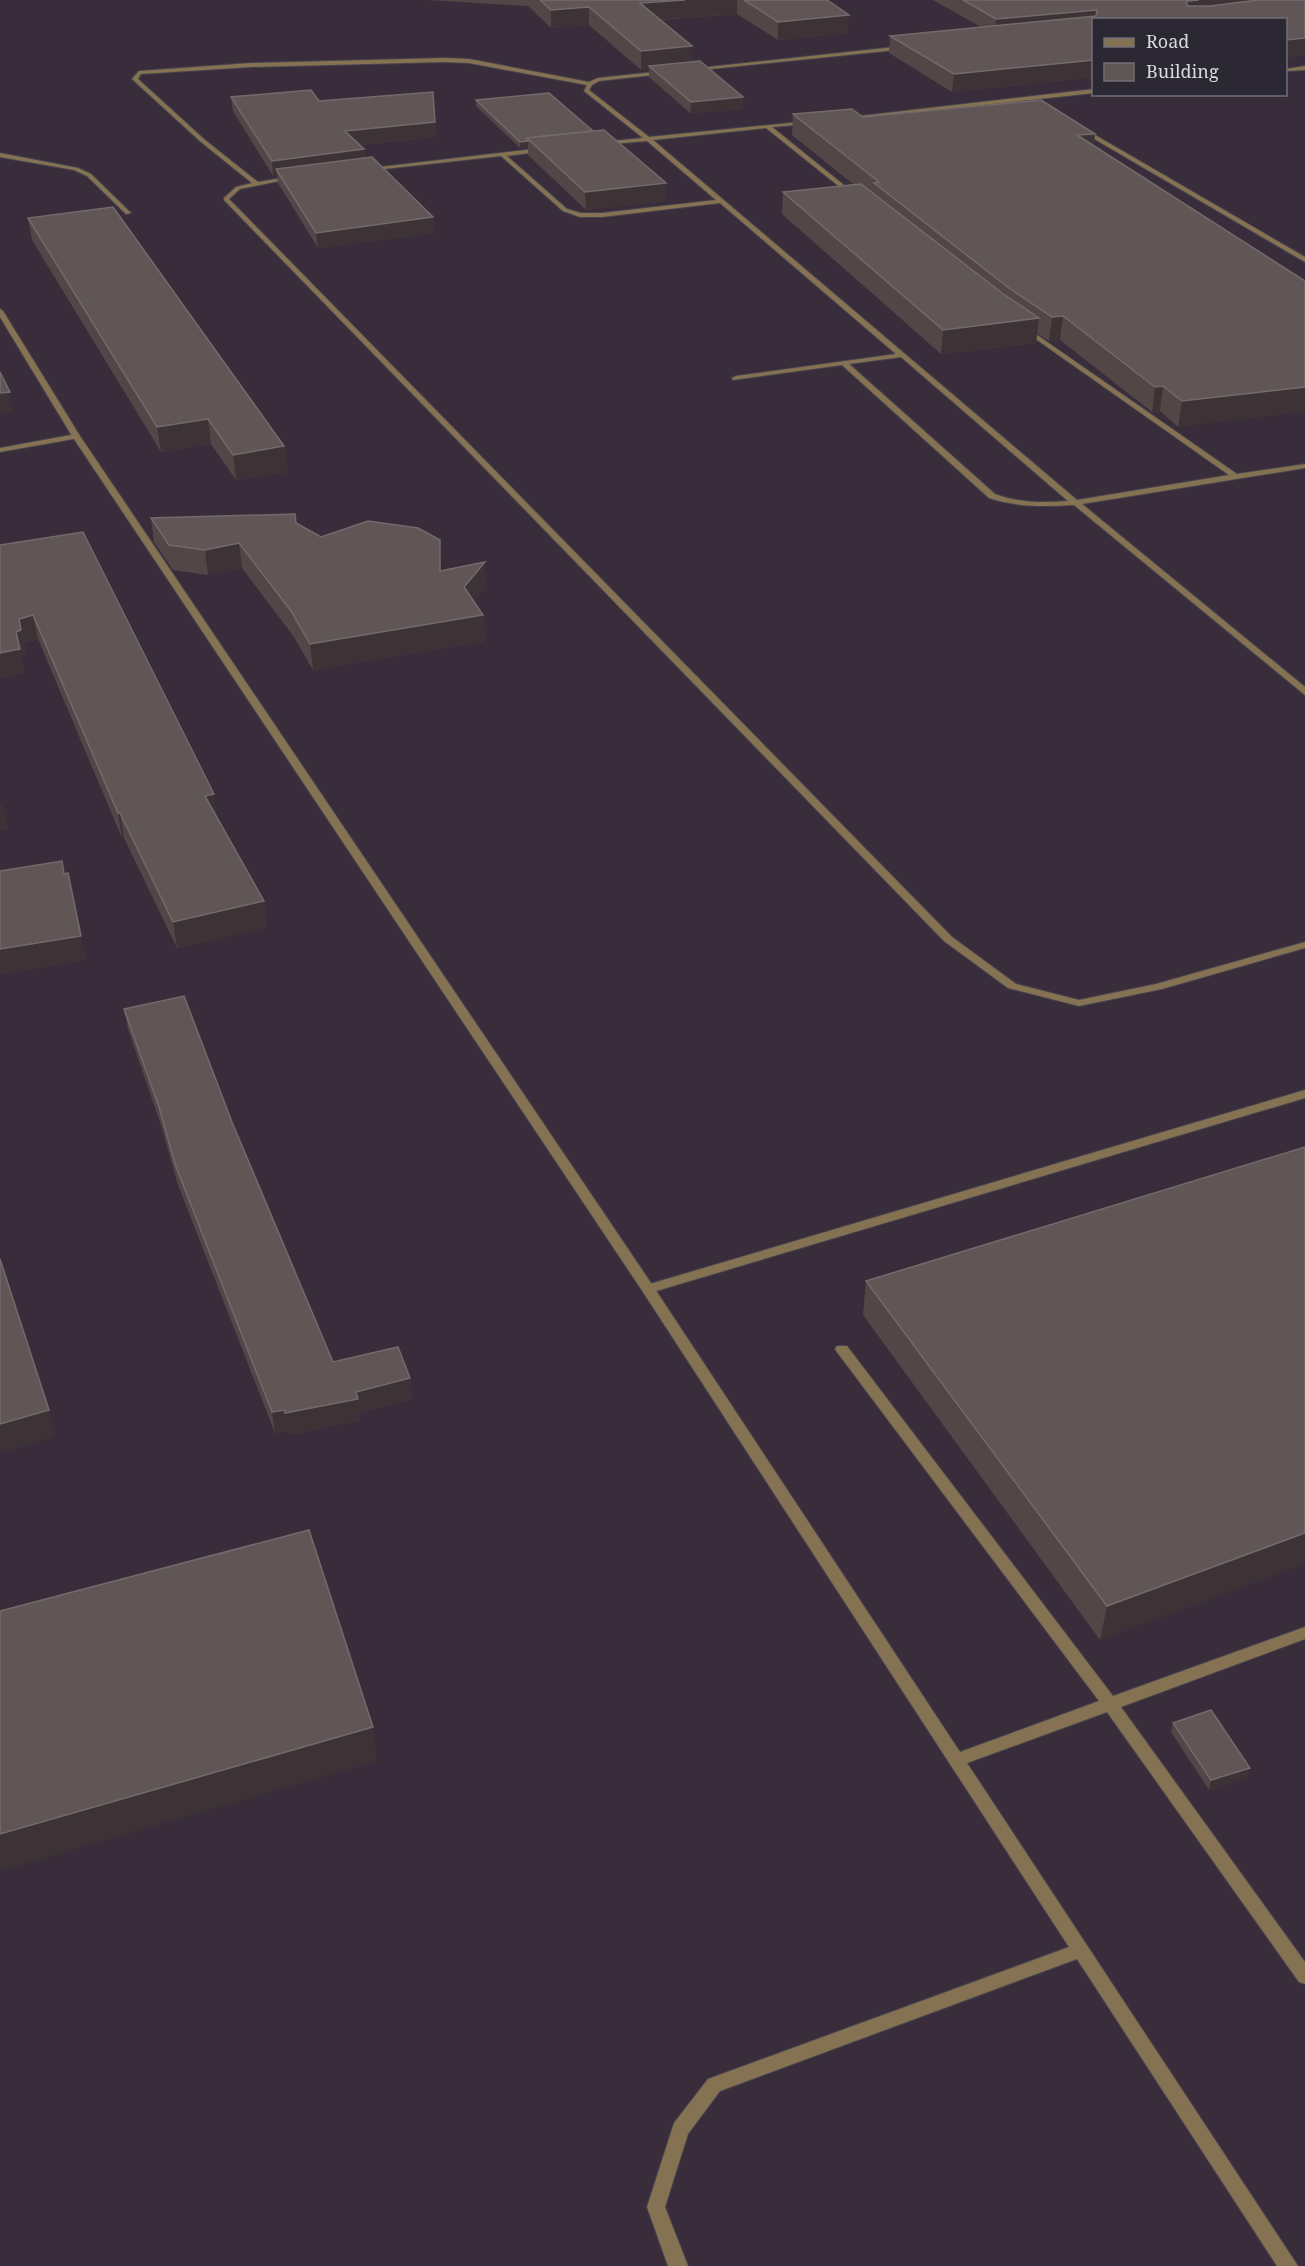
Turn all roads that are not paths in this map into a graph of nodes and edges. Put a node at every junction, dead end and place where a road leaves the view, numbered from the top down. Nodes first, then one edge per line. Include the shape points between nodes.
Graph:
1 (918, 46) edge
2 (1305, 68) edge
3 (684, 70) edge
4 (1287, 70) edge
5 (673, 71) edge
6 (590, 84) junction
7 (1092, 91) edge
8 (1028, 98) junction
9 (1038, 104) edge
10 (838, 118) edge
11 (814, 121) edge
12 (767, 126) junction
13 (1078, 127) edge
14 (648, 139) junction
15 (592, 145) edge
16 (547, 150) edge
17 (502, 154) junction
18 (0, 155) edge
19 (359, 170) edge
20 (300, 176) edge
21 (257, 184) junction
22 (858, 198) edge
23 (721, 201) junction
24 (128, 213) dead end
25 (1305, 259) edge
26 (0, 311) edge
27 (1023, 327) edge
28 (902, 355) junction
29 (843, 363) junction
30 (736, 378) dead end
31 (76, 436) junction
32 (0, 450) edge
33 (1305, 466) edge
34 (1236, 477) junction
35 (1075, 502) junction
36 (1305, 692) edge
37 (1305, 945) edge
38 (1305, 1094) edge
39 (648, 1289) junction
40 (842, 1349) dead end
41 (1305, 1633) edge
42 (1111, 1705) junction
43 (957, 1760) junction
44 (1081, 1950) junction
45 (1305, 1976) edge
46 (678, 2266) edge
47 (1288, 2266) edge

1 - 3 street
2 - 4 street
5 - 6 street
6 - 14 street via 586,90
6 - 21 street via 469,61 444,60 251,65 139,73 135,79
7 - 8 street
8 - 9 street
8 - 10 street
11 - 12 street
12 - 14 street
12 - 22 street
13 - 25 street
14 - 15 street
14 - 23 street
16 - 17 street
17 - 19 street
17 - 23 street via 565,210 580,215
18 - 24 street via 76,169 89,175
20 - 21 street
21 - 37 street via 238,188 226,199 948,939 1012,986 1078,1003 1158,987
23 - 28 street
26 - 31 street
27 - 34 street
28 - 29 street
28 - 35 street
29 - 30 street
29 - 35 street via 992,496 1003,502 1029,504
31 - 32 street
31 - 39 street
33 - 34 street
34 - 35 street
35 - 36 street
38 - 39 street
39 - 43 street
40 - 42 street
41 - 42 street
42 - 43 street
42 - 45 street
43 - 44 street
44 - 46 street via 714,2085 680,2128 656,2207
44 - 47 street

